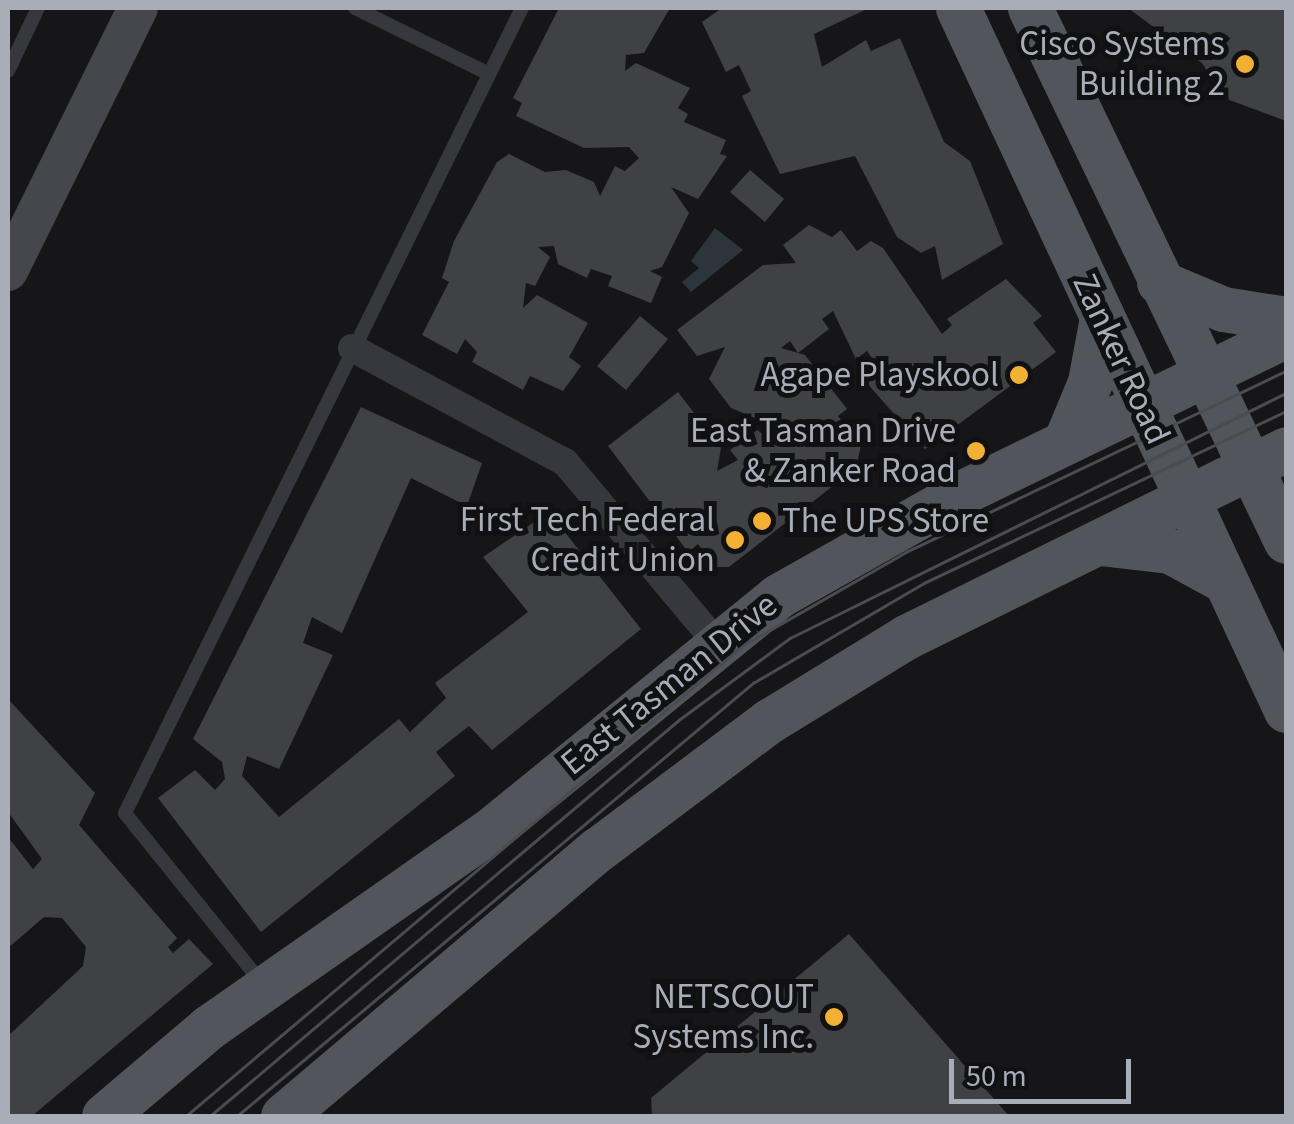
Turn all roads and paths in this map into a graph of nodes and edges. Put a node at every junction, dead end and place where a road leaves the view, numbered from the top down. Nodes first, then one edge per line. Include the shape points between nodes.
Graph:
1 (38, 8) edge
2 (138, 8) edge
3 (355, 8) edge
4 (522, 8) edge
5 (958, 8) edge
6 (1030, 8) edge
7 (8, 71) edge
8 (489, 74) junction
9 (8, 271) edge
10 (1159, 282) junction
11 (1102, 318) junction
12 (1286, 319) edge
13 (1286, 335) edge
14 (352, 348) junction
15 (1204, 377) junction
16 (1142, 406) junction
17 (1066, 440) junction
18 (1268, 458) edge
19 (1186, 499) junction
20 (1286, 540) edge
21 (1098, 543) junction
22 (1225, 580) junction
23 (715, 641) junction
24 (1286, 710) edge
25 (266, 987) junction
26 (104, 1116) edge
27 (283, 1116) edge

1 - 7 lane
2 - 9 main road
3 - 8 lane
4 - 8 lane
5 - 11 main road, Zanker Road
6 - 10 main road, Zanker Road
8 - 14 lane
10 - 12 main road via 1223,310
10 - 15 main road, Zanker Road
11 - 16 main road, Zanker Road
11 - 17 main road via 1090,382
13 - 15 main road, East Tasman Drive
14 - 23 street via 566,462
14 - 25 lane via 125,813
15 - 16 main road, East Tasman Drive
15 - 18 main road, Zanker Road
16 - 17 main road, East Tasman Drive
16 - 19 main road, Zanker Road
17 - 23 main road, East Tasman Drive via 833,561
18 - 19 main road
18 - 20 main road, Zanker Road
19 - 21 main road
19 - 22 main road, Zanker Road
21 - 22 main road via 1170,551
21 - 27 main road via 906,637 706,764
22 - 24 main road, Zanker Road
23 - 25 main road, East Tasman Drive via 488,832
25 - 26 main road, East Tasman Drive

